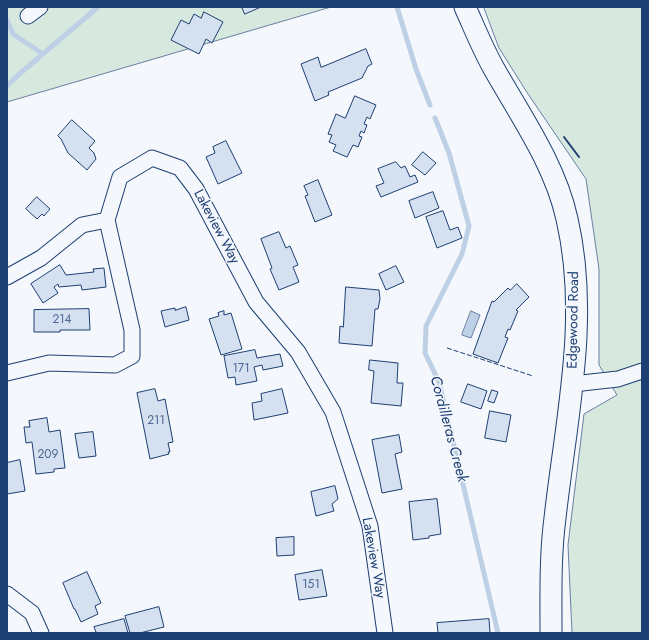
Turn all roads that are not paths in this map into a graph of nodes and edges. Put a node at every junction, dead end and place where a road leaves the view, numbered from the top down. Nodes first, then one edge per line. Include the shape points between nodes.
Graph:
1 (465, 7) edge
2 (107, 220) junction
3 (7, 277) edge
4 (642, 371) edge
5 (7, 373) edge
6 (573, 384) junction
7 (7, 594) edge
8 (41, 633) edge
9 (385, 633) edge
10 (551, 633) edge

1 - 6 main road, Edgewood Road via 492,65 544,156 567,218 577,281
2 - 3 street via 82,225 41,258
2 - 5 street, Lakeview Way via 132,330 132,356 115,365 49,363
2 - 9 street, Lakeview Way via 120,177 152,158 180,168 196,189 256,302 298,352 333,412 370,526
4 - 6 street via 618,379
6 - 10 main road, Edgewood Road via 554,520
7 - 8 street via 32,613

